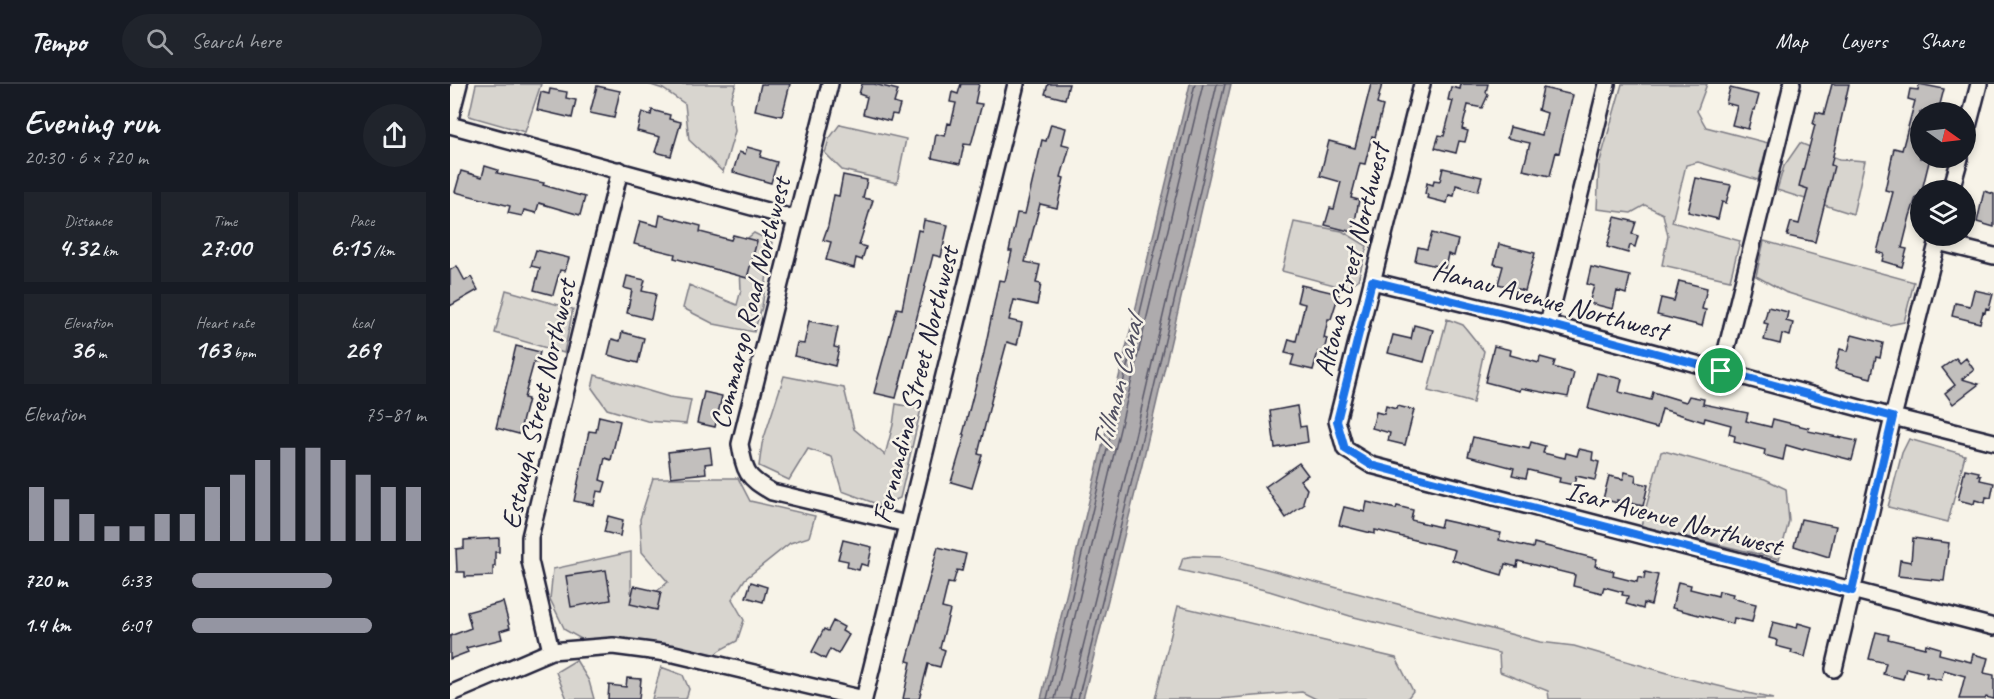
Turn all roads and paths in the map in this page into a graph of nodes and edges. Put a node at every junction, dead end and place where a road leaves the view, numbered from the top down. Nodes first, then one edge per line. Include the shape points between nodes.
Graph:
1 (459, 84) edge
2 (830, 84) edge
3 (1016, 84) edge
4 (1422, 84) edge
5 (1607, 84) edge
6 (1792, 84) edge
7 (1979, 84) edge
8 (1974, 102) edge
9 (450, 119) edge
10 (450, 125) edge
11 (620, 170) junction
12 (796, 219) junction
13 (1937, 246) edge
14 (1962, 246) edge
15 (1994, 256) edge
16 (1372, 281) junction
17 (1548, 324) junction
18 (1721, 371) junction
19 (1893, 417) junction
20 (1994, 441) edge
21 (1345, 449) joint
22 (907, 524) junction
23 (1852, 591) junction
24 (1994, 627) edge
25 (551, 651) junction
26 (1834, 669) dead end
27 (450, 694) edge
28 (864, 699) edge

1 - 9 street
2 - 12 street, Commargo Road Northwest
3 - 22 street, Fernandina Street Northwest
4 - 16 street, Altona Street Northwest
5 - 17 street
6 - 18 street
7 - 8 street
10 - 11 street
11 - 12 street
11 - 25 street, Estaugh Street Northwest via 530,537 530,561
12 - 22 street, Commargo Road Northwest via 740,444 743,465 752,480 772,492
13 - 19 street
14 - 15 street
16 - 17 street, Hanau Avenue Northwest
16 - 21 street, Altona Street Northwest via 1337,421
17 - 18 street, Hanau Avenue Northwest
18 - 19 street, Hanau Avenue Northwest
19 - 20 street, Hanau Avenue Northwest
19 - 23 street
21 - 23 street, Isar Avenue Northwest via 1371,465
22 - 28 street, Fernandina Street Northwest
23 - 24 street, Isar Avenue Northwest
23 - 26 street
25 - 27 street
25 - 28 street via 613,646 674,654

